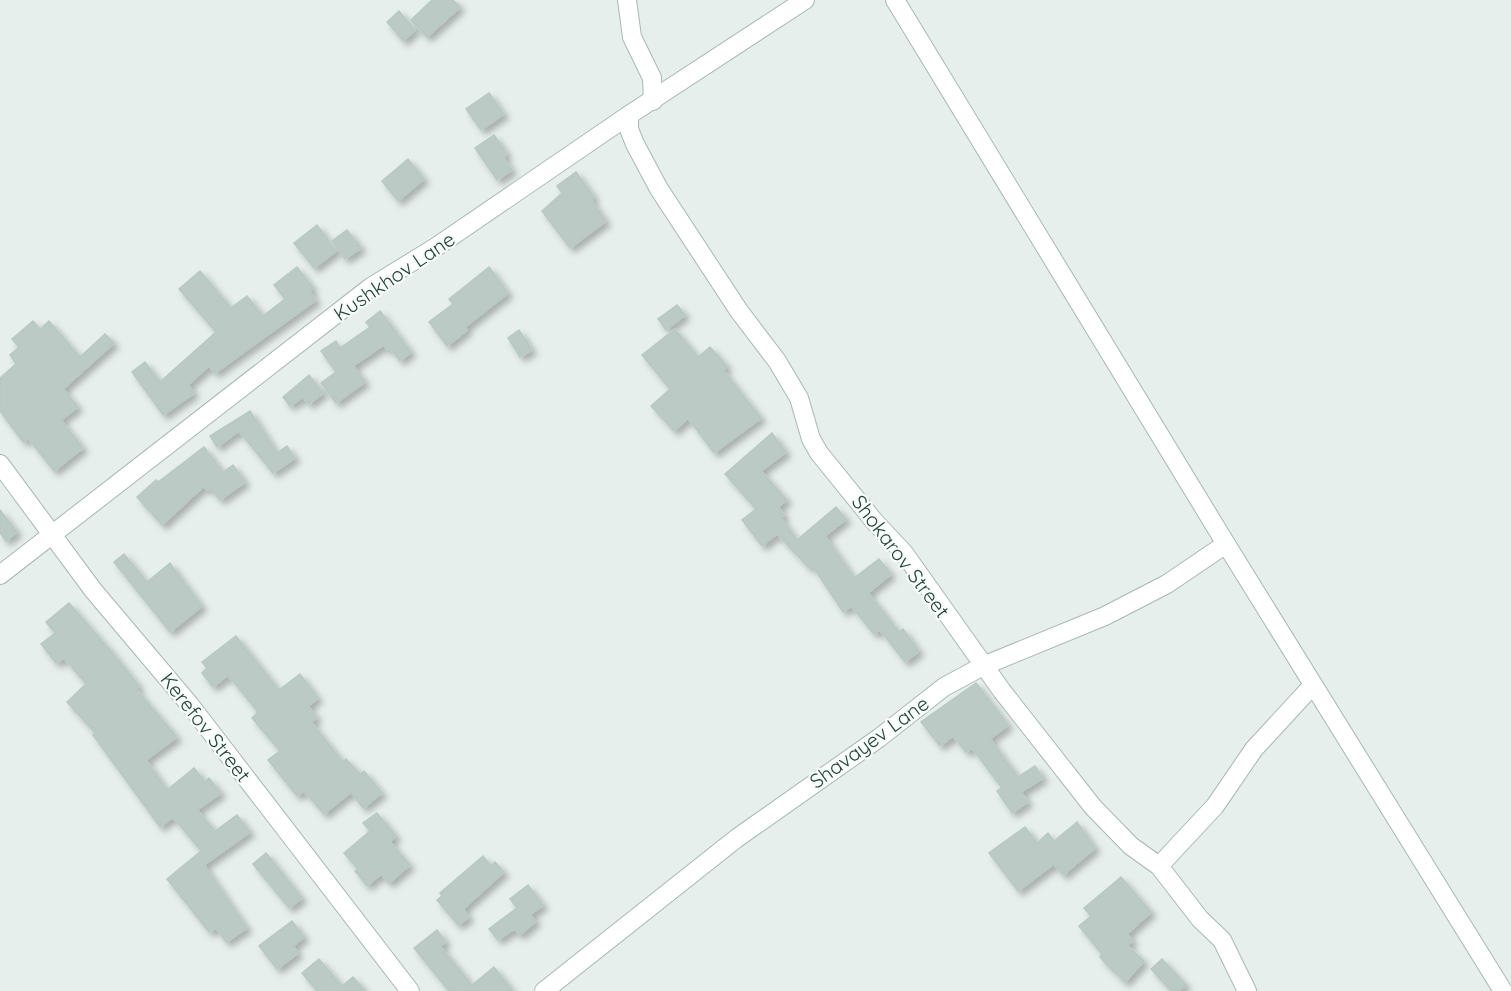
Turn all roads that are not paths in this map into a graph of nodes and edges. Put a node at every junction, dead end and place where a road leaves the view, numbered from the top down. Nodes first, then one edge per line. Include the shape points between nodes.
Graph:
1 (627, 0) edge
2 (805, 0) edge
3 (895, 0) edge
4 (653, 101) junction
5 (628, 115) junction
6 (0, 464) edge
7 (54, 536) junction
8 (1226, 544) junction
9 (0, 575) edge
10 (983, 666) junction
11 (1313, 685) junction
12 (1159, 866) junction
13 (410, 991) edge
14 (544, 991) edge
15 (1247, 991) edge
16 (1503, 991) edge

1 - 4 street via 632,37 652,78
2 - 4 street, Kushkhov Lane
3 - 8 street
4 - 5 street, Kushkhov Lane
5 - 7 street, Kushkhov Lane via 524,189 371,287
5 - 10 street, Shokarov Street via 635,144 659,189 799,398 819,453 904,553
6 - 7 street, Kerefov Street
7 - 9 street, Kushkhov Lane
7 - 13 street, Kerefov Street
8 - 10 street, Shavayev Lane via 1167,584 1115,611
8 - 11 street
10 - 12 street, Shokarov Street via 1104,821
10 - 14 street, Shavayev Lane via 944,687 737,838
11 - 12 street via 1254,749 1215,806
11 - 16 street
12 - 15 street, Shokarov Street via 1200,919 1222,940

